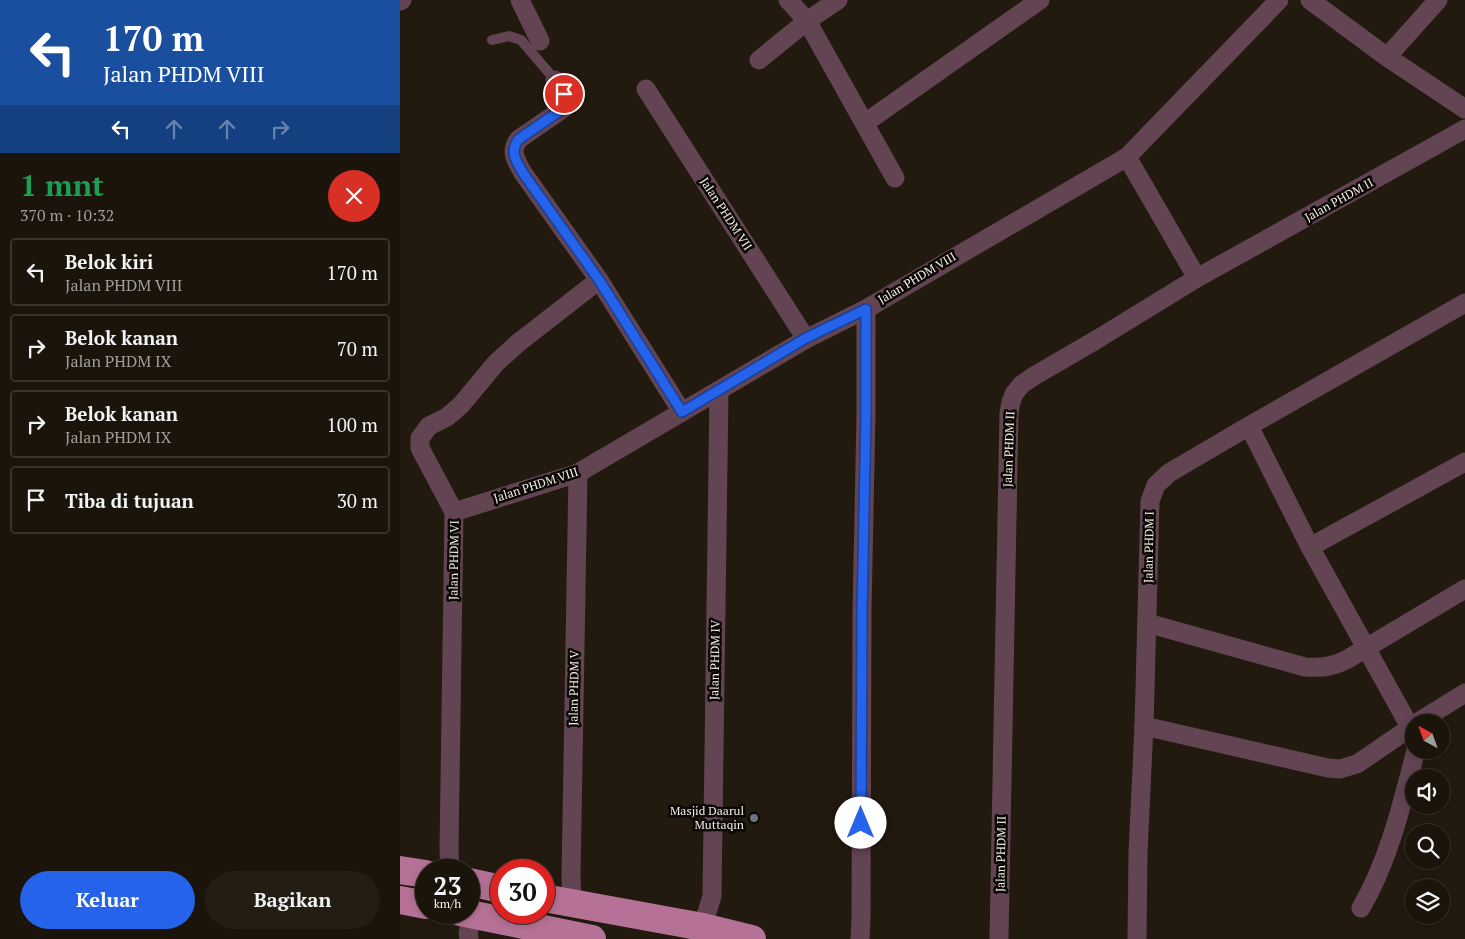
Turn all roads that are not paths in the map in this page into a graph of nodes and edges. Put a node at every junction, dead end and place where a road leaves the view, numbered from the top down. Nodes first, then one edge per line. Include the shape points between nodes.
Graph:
1 (788, 0) edge
2 (838, 0) edge
3 (1040, 0) edge
4 (1279, 0) edge
5 (1310, 0) edge
6 (1438, 0) edge
7 (523, 7) edge
8 (807, 20) junction
9 (492, 40) dead end
10 (540, 41) dead end
11 (1388, 57) junction
12 (759, 60) dead end
13 (555, 80) joint
14 (646, 89) dead end
15 (1465, 109) edge
16 (865, 123) junction
17 (1465, 129) edge
18 (1127, 157) junction
19 (896, 178) dead end
20 (1197, 278) junction
21 (599, 280) junction
22 (1465, 303) edge
23 (866, 309) junction
24 (806, 338) junction
25 (719, 391) junction
26 (682, 412) junction
27 (1249, 426) junction
28 (1465, 462) edge
29 (578, 473) junction
30 (454, 512) junction
31 (1310, 547) junction
32 (1465, 589) edge
33 (1147, 623) junction
34 (1366, 649) junction
35 (1465, 693) edge
36 (1412, 714) edge
37 (1432, 714) edge
38 (1144, 726) junction
39 (1405, 732) edge
40 (1413, 759) edge
41 (449, 859) edge
42 (400, 870) edge
43 (415, 872) edge
44 (400, 900) edge
45 (555, 900) edge
46 (415, 903) edge
47 (572, 904) junction
48 (1360, 908) dead end
49 (480, 924) edge
50 (701, 933) edge
51 (592, 939) edge
52 (752, 939) edge
53 (860, 939) edge
54 (999, 939) edge
55 (1136, 939) edge

1 - 8 street
2 - 8 street
3 - 16 street
4 - 18 street, Jalan PHDM VIII
5 - 11 street
6 - 11 street
7 - 10 street
8 - 12 street
8 - 16 street
9 - 13 lane via 509,36 521,40
11 - 15 street
13 - 21 street via 567,97 564,108 519,139 513,155
14 - 24 street, Jalan PHDM VII
16 - 19 street
17 - 20 street, Jalan PHDM II
18 - 20 street
18 - 23 street, Jalan PHDM VIII
20 - 54 street, Jalan PHDM II via 1034,376 1021,386 1011,402
21 - 26 street
21 - 30 street, Jalan PHDM VI via 518,343 496,363 461,405 429,426 420,438 420,448
22 - 27 street, Jalan PHDM I
23 - 24 street, Jalan PHDM VIII
23 - 53 street
24 - 25 street, Jalan PHDM VIII
25 - 26 street, Jalan PHDM VIII
25 - 50 street, Jalan PHDM IV via 712,896
26 - 29 street, Jalan PHDM VIII
27 - 31 street
27 - 33 street, Jalan PHDM I via 1169,473 1156,485 1150,501
28 - 31 street
29 - 30 street, Jalan PHDM VIII
29 - 47 street, Jalan PHDM V
30 - 41 street, Jalan PHDM VI
31 - 34 street
32 - 34 street
33 - 34 street via 1305,667 1335,665
33 - 38 street, Jalan PHDM I
34 - 36 street
35 - 37 street
38 - 39 street via 1340,769 1357,764
38 - 55 street, Jalan PHDM I
40 - 48 street via 1384,860
42 - 43 highway
44 - 46 highway
45 - 47 highway
47 - 50 highway
49 - 51 highway
50 - 52 highway

